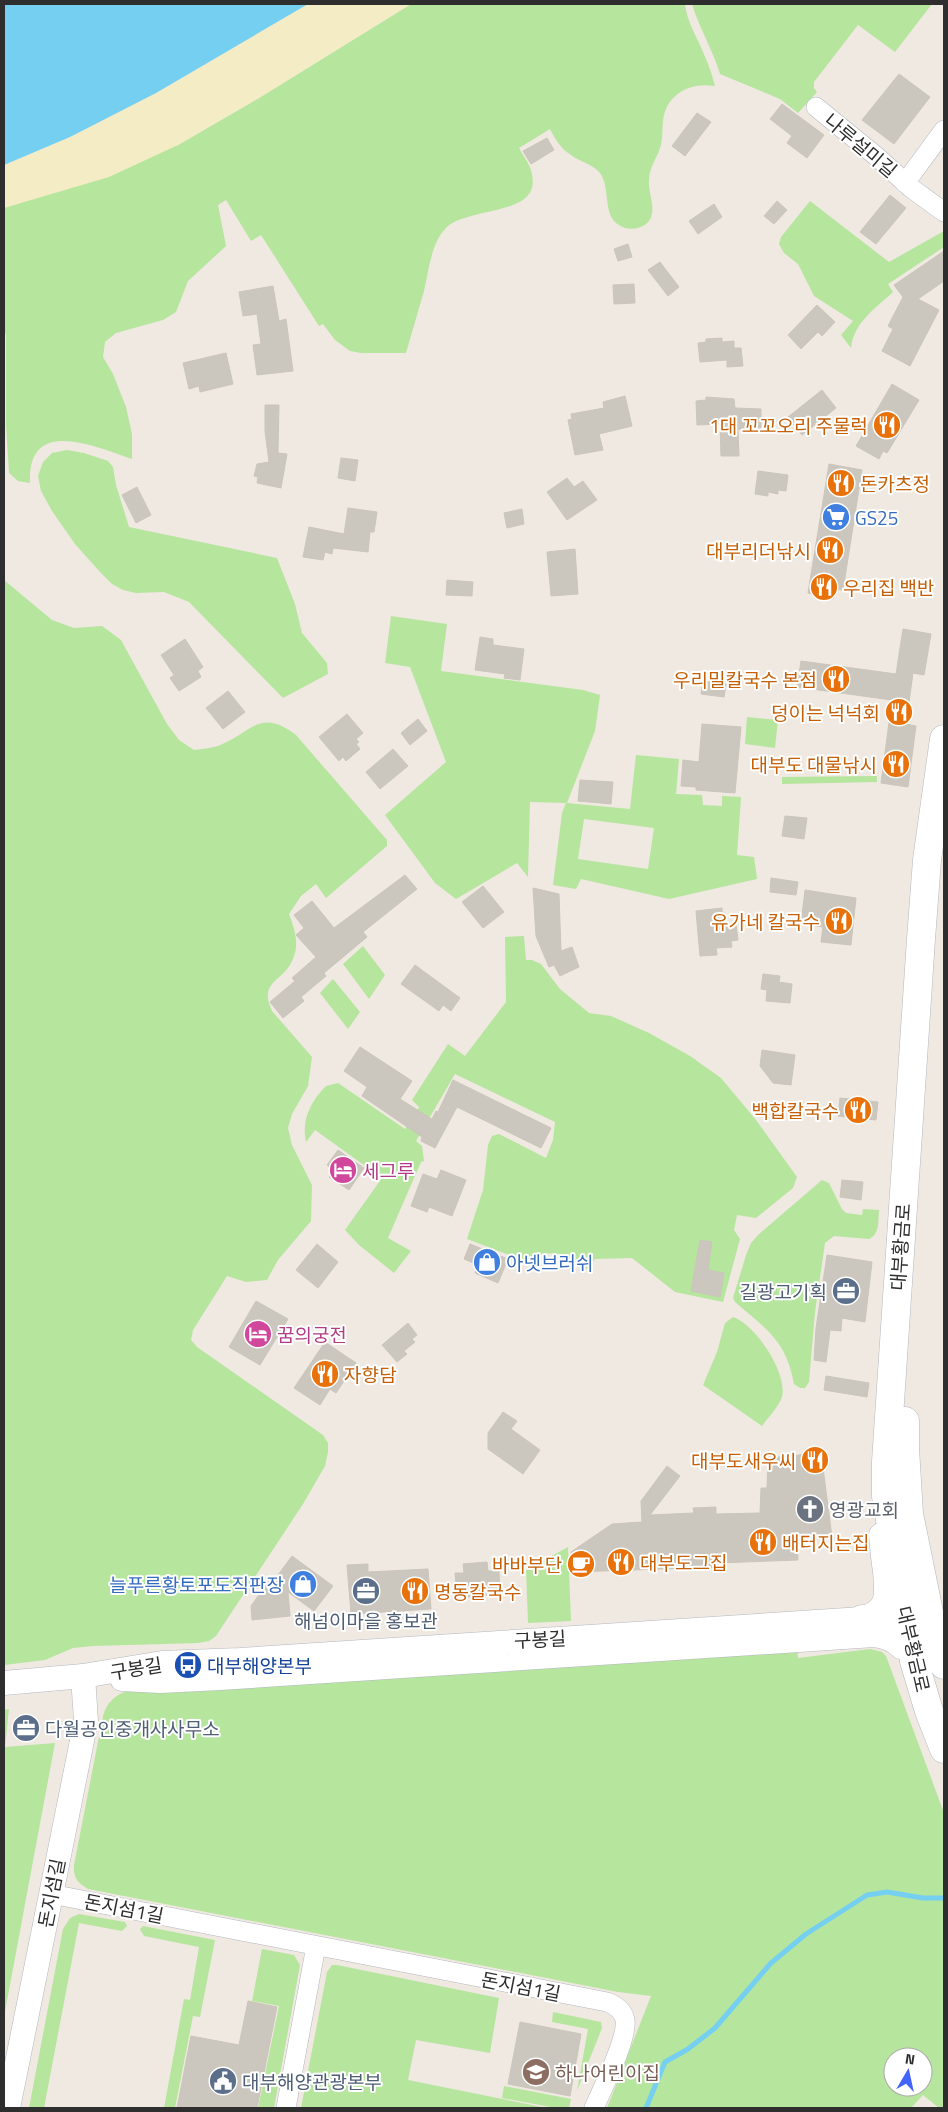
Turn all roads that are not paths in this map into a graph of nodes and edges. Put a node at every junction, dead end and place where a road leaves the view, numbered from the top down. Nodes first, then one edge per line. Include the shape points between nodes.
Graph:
1 (816, 107) dead end
2 (944, 130) edge
3 (905, 182) junction
4 (944, 212) edge
5 (944, 740) edge
6 (944, 859) edge
7 (886, 1496) junction
8 (921, 1573) junction
9 (859, 1627) junction
10 (905, 1635) junction
11 (944, 1665) edge
12 (83, 1676) junction
13 (4, 1683) edge
14 (944, 1704) edge
15 (944, 1749) edge
16 (51, 1894) junction
17 (316, 1946) junction
18 (8, 2108) edge
19 (286, 2108) edge
20 (594, 2108) edge

1 - 3 street, 나루설미길
2 - 3 street, 나루설미길
3 - 4 street, 나루설미길
5 - 7 main road, 대부황금로 via 927,864 921,939
6 - 8 main road, 대부황금로 via 906,1405 909,1514
7 - 9 street, 구봉길 via 881,1527 886,1600
7 - 10 main road, 대부황금로
8 - 10 main road via 920,1600
8 - 11 main road, 대부황금로
9 - 10 main road
9 - 10 street, 구봉길 via 895,1641
9 - 12 street, 구봉길 via 170,1681
10 - 14 main road via 929,1668
10 - 15 main road, 대부황금로
12 - 13 street, 구봉길
12 - 16 street, 돈지섬길 via 86,1721
16 - 17 street, 돈지섬1길
16 - 18 street, 돈지섬길
17 - 19 street
17 - 20 street, 돈지섬1길 via 615,2005 625,2019 625,2028

